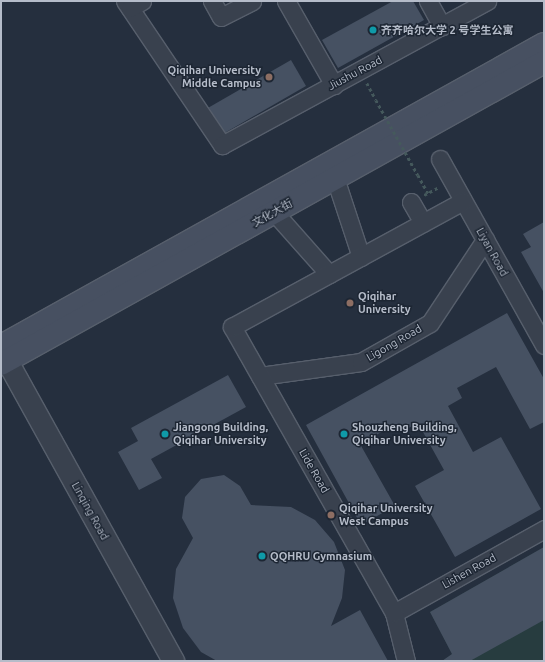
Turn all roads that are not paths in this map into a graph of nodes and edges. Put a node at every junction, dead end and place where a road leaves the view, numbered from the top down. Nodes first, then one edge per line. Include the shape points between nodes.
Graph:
1 (212, 1) edge
2 (252, 1) edge
3 (286, 1) edge
4 (428, 1) edge
5 (487, 1) edge
6 (132, 3) edge
7 (442, 26) junction
8 (544, 44) edge
9 (544, 62) edge
10 (343, 84) junction
11 (440, 159) dead end
12 (335, 178) junction
13 (435, 189) road end
14 (411, 202) road end
15 (458, 203) junction
16 (274, 212) junction
17 (423, 223) junction
18 (485, 240) junction
19 (360, 257) junction
20 (329, 274) junction
21 (544, 345) edge
22 (3, 357) edge
23 (260, 376) junction
24 (544, 529) edge
25 (394, 613) junction
26 (174, 661) edge
27 (406, 661) edge

1 - 2 street via 222,17
3 - 10 street
4 - 7 street
5 - 7 street, Jiushu Road
6 - 10 street, Jiushu Road via 222,145
7 - 10 street, Jiushu Road via 380,66
8 - 22 main road, 文化大街
9 - 12 main road, 文化大街
11 - 15 street, Liyan Road
12 - 16 main road, 文化大街
12 - 19 street
13 - 15 street
14 - 17 street
15 - 17 street
15 - 18 street, Liyan Road
16 - 20 street
16 - 22 main road, 文化大街
17 - 19 street
18 - 21 street, Liyan Road
18 - 23 street, Ligong Road via 430,323 361,362
19 - 20 street
20 - 23 street, Lide Road via 232,327
22 - 26 street, Linqing Road
23 - 25 street, Lide Road
24 - 25 street, Lishen Road
25 - 27 street, Lide Road

